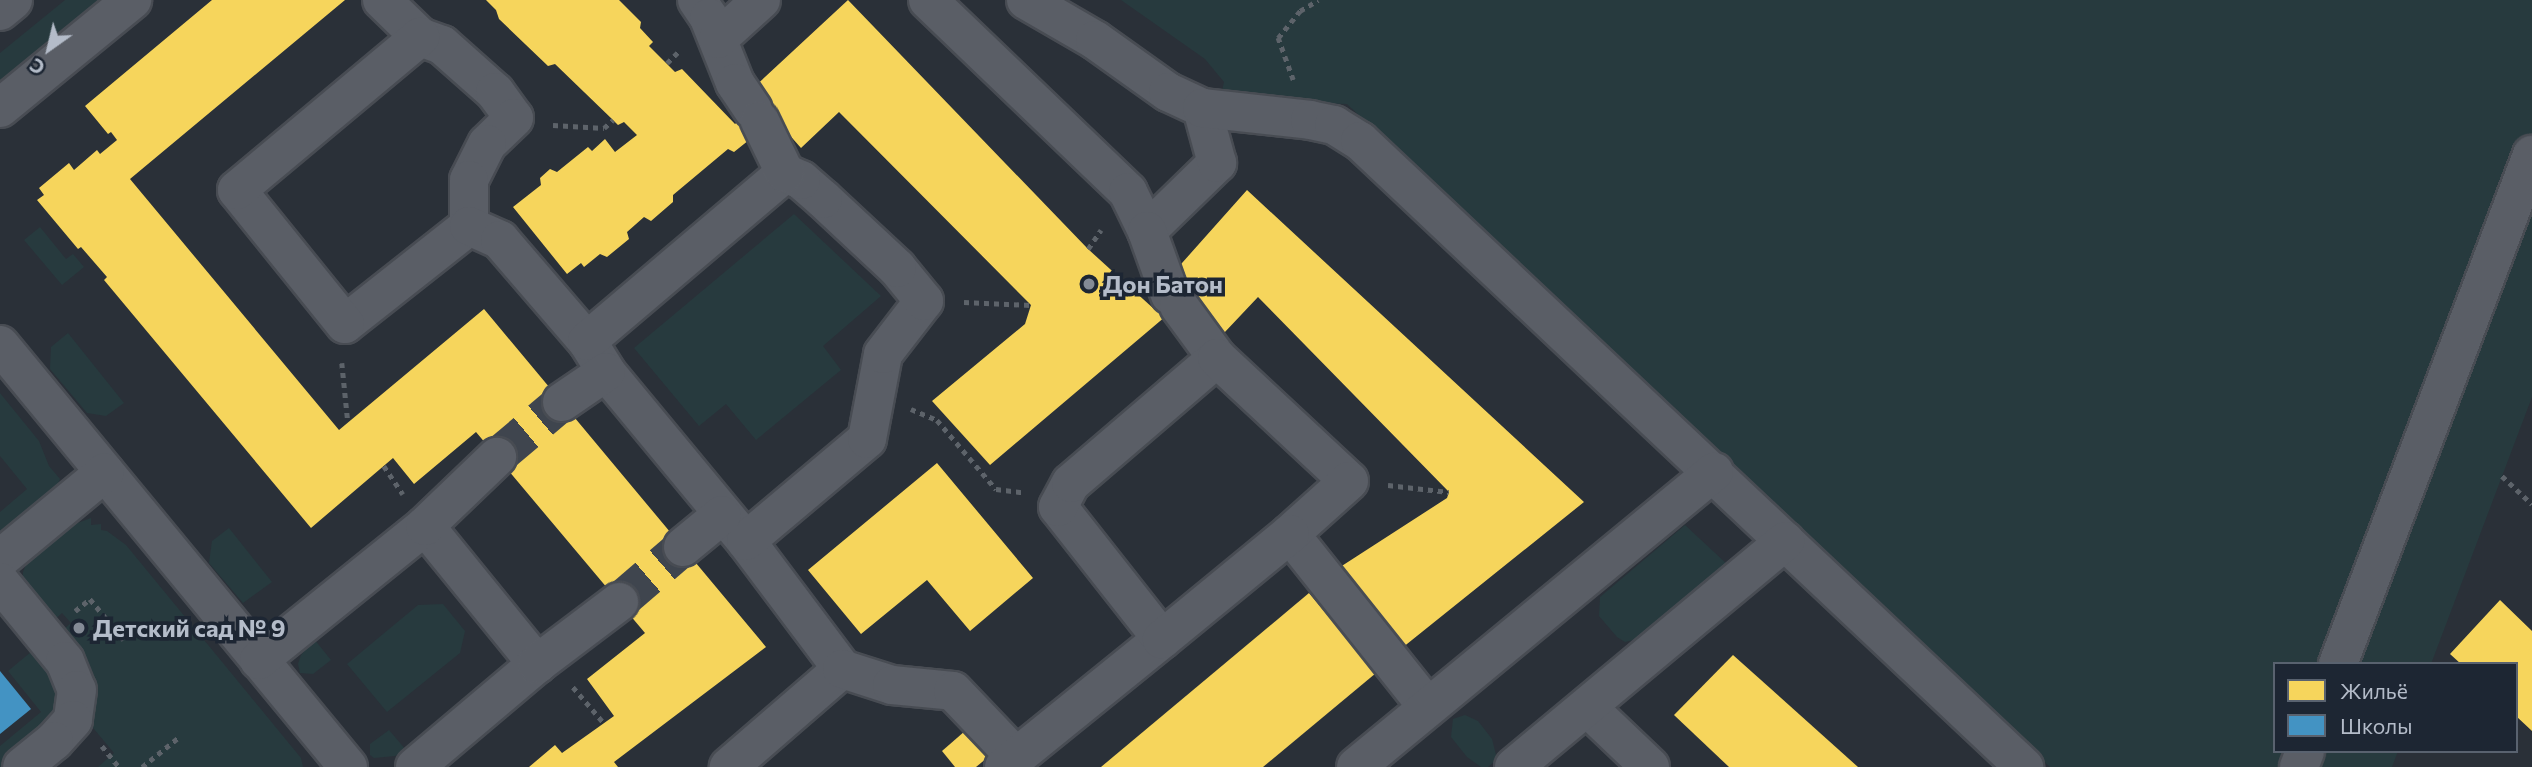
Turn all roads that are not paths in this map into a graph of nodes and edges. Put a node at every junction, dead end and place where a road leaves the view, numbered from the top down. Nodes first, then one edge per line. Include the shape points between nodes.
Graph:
1 (13, 0) edge
2 (132, 0) edge
3 (382, 0) edge
4 (697, 0) edge
5 (761, 0) edge
6 (928, 0) edge
7 (1026, 0) edge
8 (0, 11) edge
9 (420, 37) junction
10 (718, 39) junction
11 (0, 108) edge
12 (1202, 108) junction
13 (2532, 155) edge
14 (785, 173) junction
15 (469, 226) junction
16 (1147, 231) junction
17 (0, 345) edge
18 (596, 356) junction
19 (1217, 358) junction
20 (562, 402) tunnel mouth
21 (498, 457) tunnel mouth
22 (105, 472) junction
23 (1714, 472) junction
24 (425, 526) junction
25 (734, 528) junction
26 (1290, 534) junction
27 (1785, 541) junction
28 (683, 547) tunnel mouth
29 (0, 559) edge
30 (0, 582) edge
31 (619, 602) tunnel mouth
32 (1162, 639) junction
33 (259, 660) junction
34 (2339, 662) edge
35 (537, 664) junction
36 (842, 668) junction
37 (1427, 706) junction
38 (1587, 707) junction
39 (1010, 762) edge
40 (22, 767) edge
41 (348, 767) edge
42 (415, 767) edge
43 (729, 767) edge
44 (1356, 767) edge
45 (1514, 767) edge
46 (1650, 767) edge
47 (2024, 767) edge

1 - 8 street
2 - 11 street
3 - 9 street
4 - 10 street
5 - 10 street
6 - 16 street via 1128,192
7 - 12 street via 1095,40 1168,92
9 - 15 street via 442,45 495,92 514,118 487,144 469,180
9 - 15 street via 237,190 345,324
10 - 14 street via 735,83
12 - 16 street via 1217,163
12 - 23 street via 1334,125 1360,141
13 - 34 street
14 - 18 street
14 - 25 street via 823,198 925,301 883,354 867,439
15 - 18 street via 500,240
16 - 19 street via 1175,301
17 - 22 street
18 - 20 street
18 - 25 street
19 - 26 street via 1349,481
19 - 32 street via 1071,483 1058,508
21 - 24 street
22 - 29 street
22 - 33 street
23 - 27 street
23 - 37 street
24 - 33 street
24 - 35 street
25 - 28 street
25 - 36 street
26 - 32 street
26 - 37 street
27 - 38 street
27 - 47 street
30 - 40 street via 65,661 77,690 73,720
31 - 35 street
32 - 39 street
33 - 41 street
35 - 42 street
36 - 39 street via 892,685 953,691
36 - 43 street
37 - 44 street
38 - 45 street
38 - 46 street

